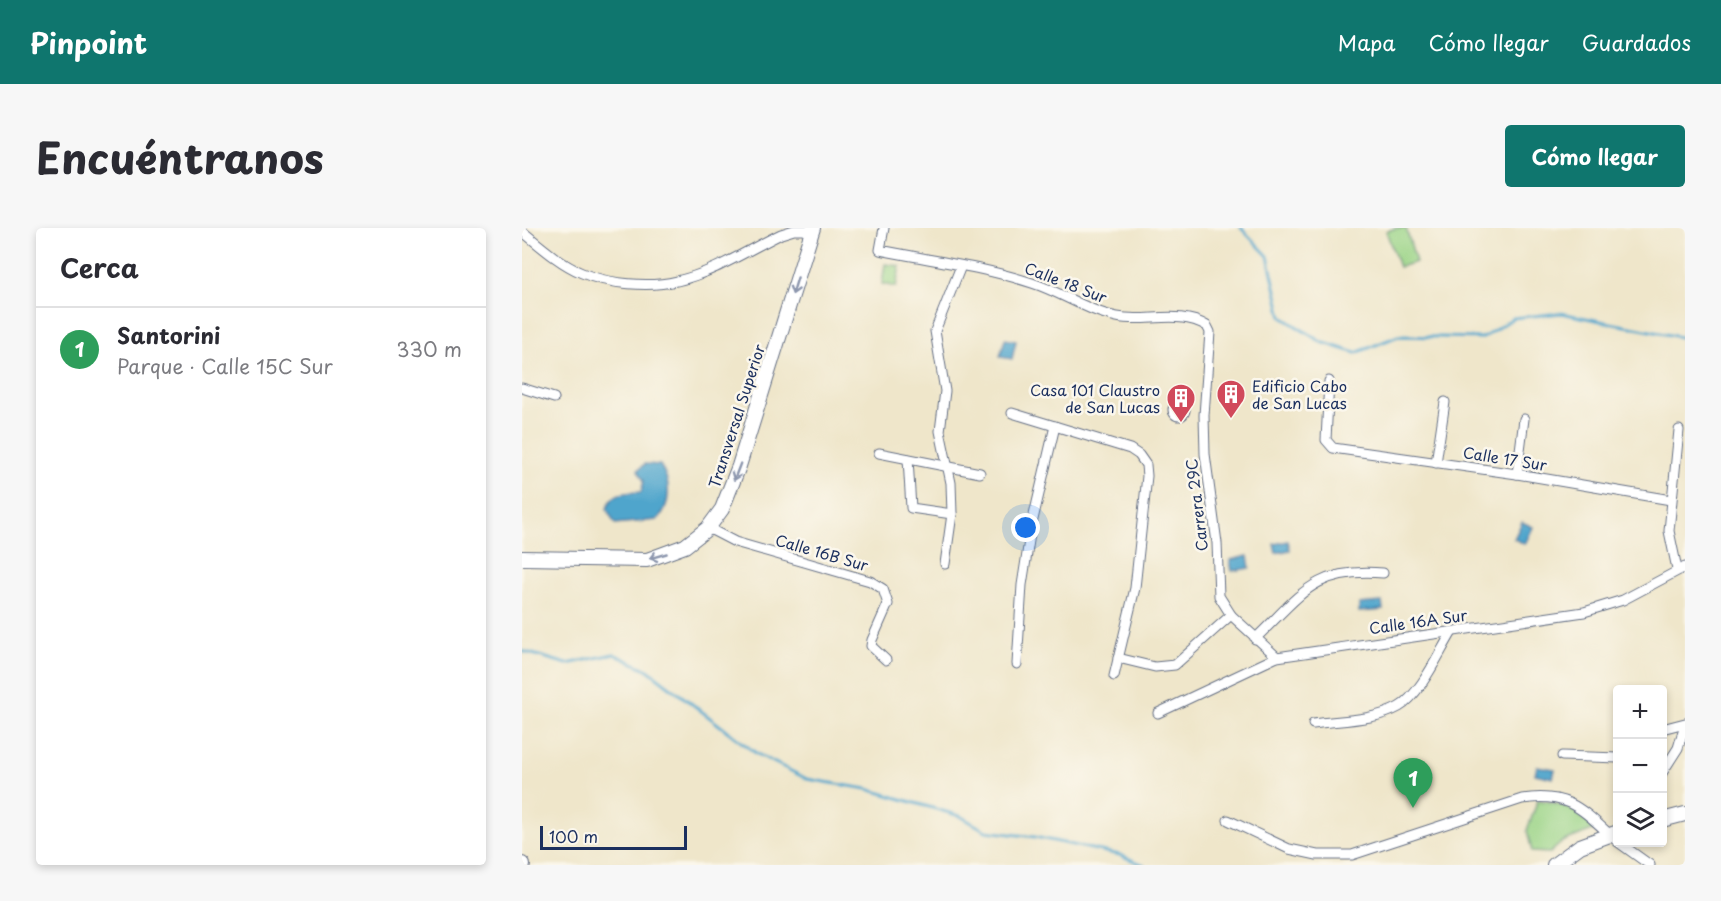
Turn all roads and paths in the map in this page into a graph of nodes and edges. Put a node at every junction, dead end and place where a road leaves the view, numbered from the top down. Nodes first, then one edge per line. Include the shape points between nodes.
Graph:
1 (884, 228) edge
2 (812, 229) edge
3 (522, 231) edge
4 (961, 266) junction
5 (1207, 326) joint
6 (1329, 381) dead end
7 (522, 388) edge
8 (554, 398) dead end
9 (1445, 402) dead end
10 (1184, 413) dead end
11 (1012, 414) dead end
12 (1204, 416) junction
13 (1524, 419) dead end
14 (1055, 426) junction
15 (1679, 430) dead end
16 (879, 453) dead end
17 (908, 459) junction
18 (1436, 463) junction
19 (947, 466) junction
20 (980, 473) dead end
21 (1517, 474) junction
22 (1671, 500) junction
23 (952, 514) junction
24 (708, 528) junction
25 (522, 558) edge
26 (945, 564) dead end
27 (1681, 568) edge
28 (1383, 573) dead end
29 (1231, 615) junction
30 (1452, 632) junction
31 (1437, 633) junction
32 (1255, 639) junction
33 (1443, 646) junction
34 (1277, 657) junction
35 (1118, 658) junction
36 (886, 660) dead end
37 (1017, 664) dead end
38 (1114, 676) dead end
39 (1158, 713) dead end
40 (1685, 723) edge
41 (1313, 724) dead end
42 (1667, 728) edge
43 (1562, 756) dead end
44 (1613, 758) edge
45 (1667, 765) edge
46 (1685, 814) edge
47 (1667, 819) edge
48 (1228, 820) dead end
49 (1597, 824) junction
50 (1613, 836) edge
51 (1613, 838) edge
52 (1595, 839) junction
53 (1627, 847) edge
54 (1554, 865) edge
55 (1650, 865) edge

1 - 4 street, Calle 18 Sur via 880,250
2 - 3 street via 781,234 694,276 655,284 582,273
2 -> 24 main road, Transversal Superior via 739,466 722,508
4 - 5 street, Calle 18 Sur via 1034,284 1120,318 1188,318
4 - 19 street via 935,331 945,391 940,431
5 - 12 street, Carrera 29C via 1210,332
6 - 18 street, Calle 17 Sur via 1326,440 1333,448
7 - 8 street
9 - 18 street
10 - 12 street
11 - 14 street
12 - 29 street, Carrera 29C via 1217,543 1217,584 1219,596
13 - 21 street
14 - 35 street via 1130,449 1146,465 1146,500 1135,588
14 - 37 street via 1031,528 1022,585
15 - 22 street
16 - 17 street
17 - 19 street
17 - 23 street via 911,508
18 - 21 street, Calle 17 Sur
19 - 20 street
19 - 23 street
21 - 22 street, Calle 17 Sur
22 - 27 street via 1670,531
23 - 26 street
24 -> 25 main road, Transversal Superior via 686,546 647,560
24 - 36 street, Calle 16B Sur via 735,542 870,581 883,589 888,604 872,646
27 - 30 street, Calle 16A Sur via 1602,608
28 - 32 street via 1353,571 1324,578 1300,595
29 - 32 street, Carrera 29C
29 - 35 street via 1175,664 1155,667
30 - 31 street, Calle 16A Sur
30 - 33 street
31 - 33 street
31 - 34 street, Calle 16A Sur
32 - 34 street, Carrera 29C
33 - 41 street via 1413,695 1401,706 1384,714
34 - 39 street, Calle 16A Sur
35 - 38 street
40 - 42 street
40 - 45 street via 1678,748
43 - 44 street
46 - 47 main road
48 - 49 street via 1289,849 1317,855 1352,855 1541,796 1574,805
49 - 50 street
49 - 52 street
51 - 52 main road
52 - 54 main road via 1567,853
53 - 55 street

